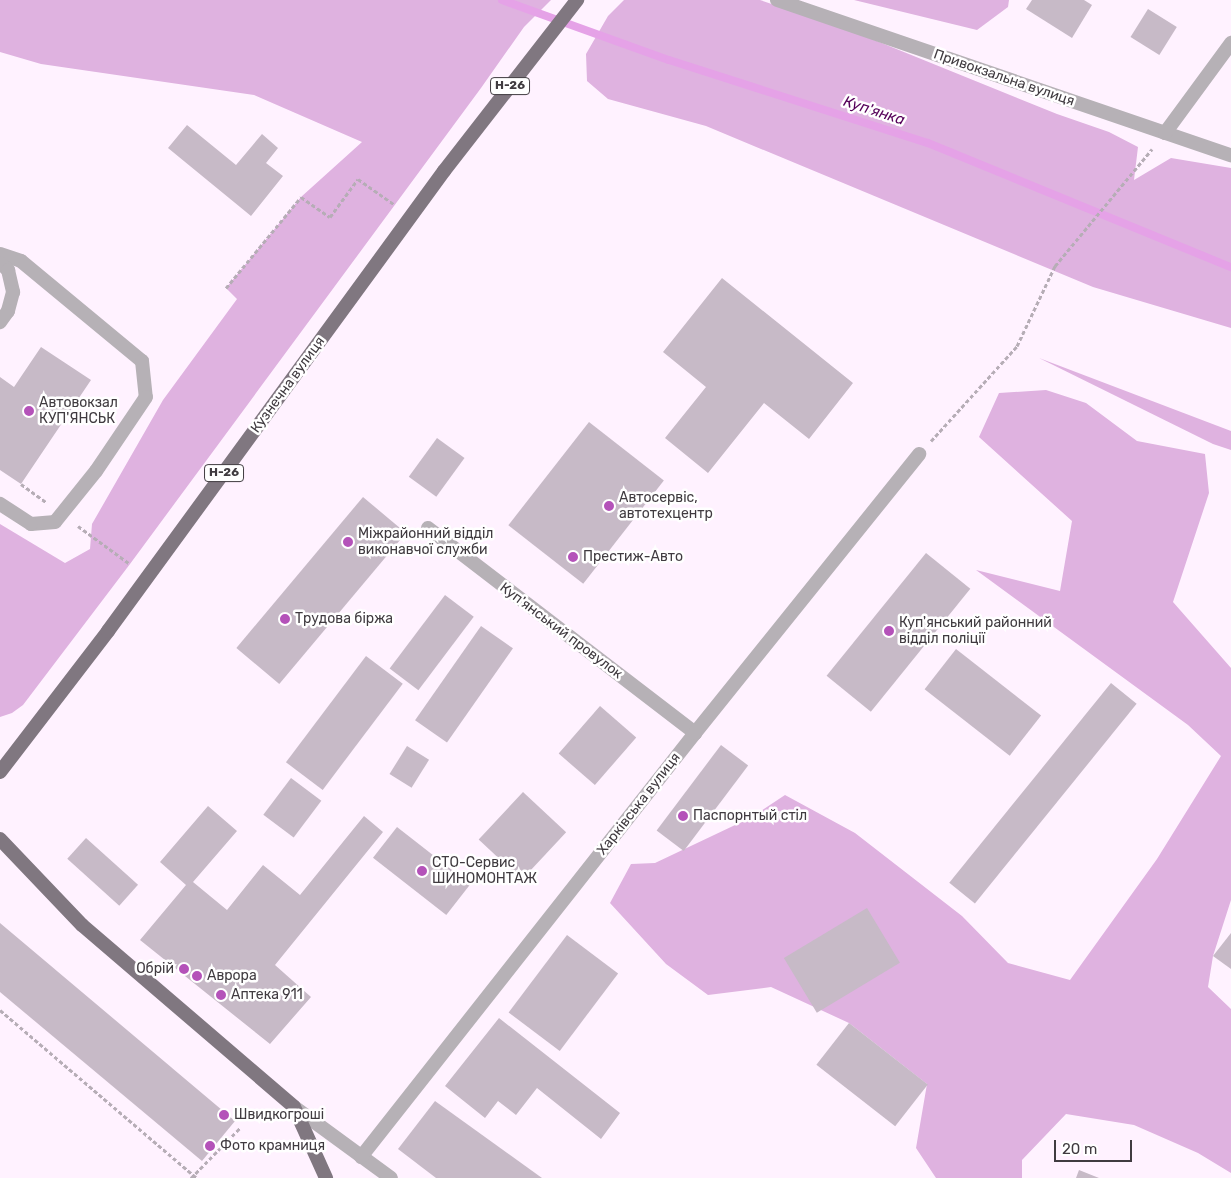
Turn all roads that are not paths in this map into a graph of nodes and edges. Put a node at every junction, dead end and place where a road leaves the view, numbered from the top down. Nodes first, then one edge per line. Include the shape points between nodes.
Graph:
1 (576, 0) edge
2 (777, 0) edge
3 (1231, 44) edge
4 (1165, 133) junction
5 (1231, 155) edge
6 (0, 254) edge
7 (0, 262) edge
8 (0, 322) edge
9 (919, 454) road end
10 (0, 504) edge
11 (428, 528) dead end
12 (695, 733) junction
13 (0, 772) edge
14 (0, 839) edge
15 (294, 1107) junction
16 (361, 1156) junction
17 (326, 1178) edge
18 (391, 1178) edge

1 - 13 main road, Кузнечна вулиця / Н-26 via 411,216 108,631
2 - 4 street, Привокзальна вулиця
3 - 4 street
4 - 5 street, Привокзальна вулиця
6 - 10 street via 21,260 142,361 146,397 96,471 55,522 31,524
7 - 8 street via 8,270 13,292 8,311
9 - 12 street, Харківська вулиця
11 - 12 street, Куп'янський провулок
12 - 16 street, Харківська вулиця
14 - 15 main road via 82,925
15 - 16 street
15 - 17 main road
16 - 18 street

